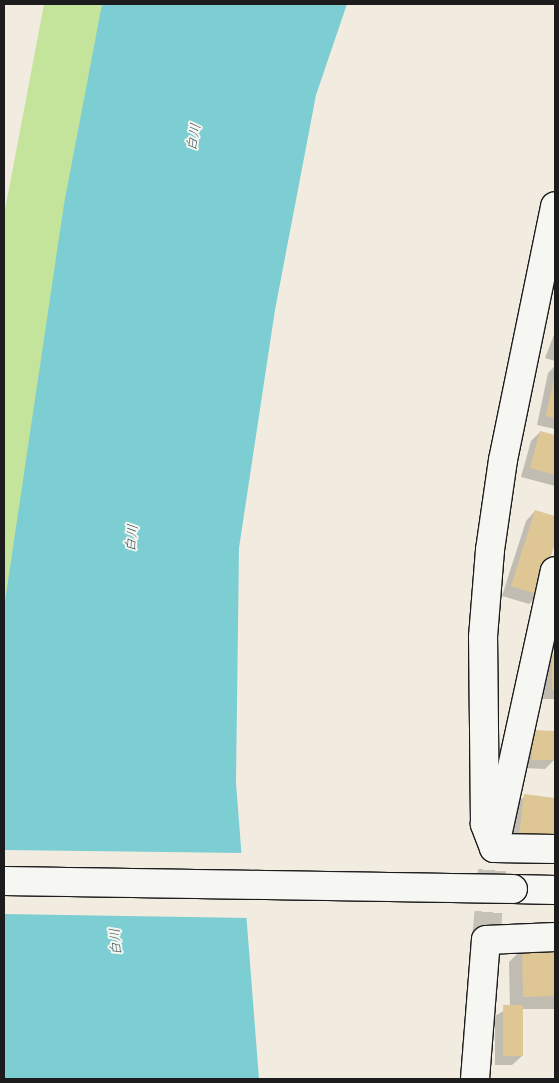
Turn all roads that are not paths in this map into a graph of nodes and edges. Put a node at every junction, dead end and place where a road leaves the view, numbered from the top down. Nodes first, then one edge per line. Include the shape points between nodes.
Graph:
1 (555, 206) edge
2 (555, 571) edge
3 (551, 599) edge
4 (494, 848) junction
5 (555, 849) edge
6 (4, 880) edge
7 (555, 890) edge
8 (555, 937) edge
9 (486, 940) junction
10 (475, 1079) edge
11 (493, 1079) edge

1 - 4 street via 502,460 490,550 483,637 485,824
2 - 3 street
3 - 4 street
4 - 5 street
6 - 7 street, bridge
8 - 9 street
9 - 10 street
9 - 11 street

